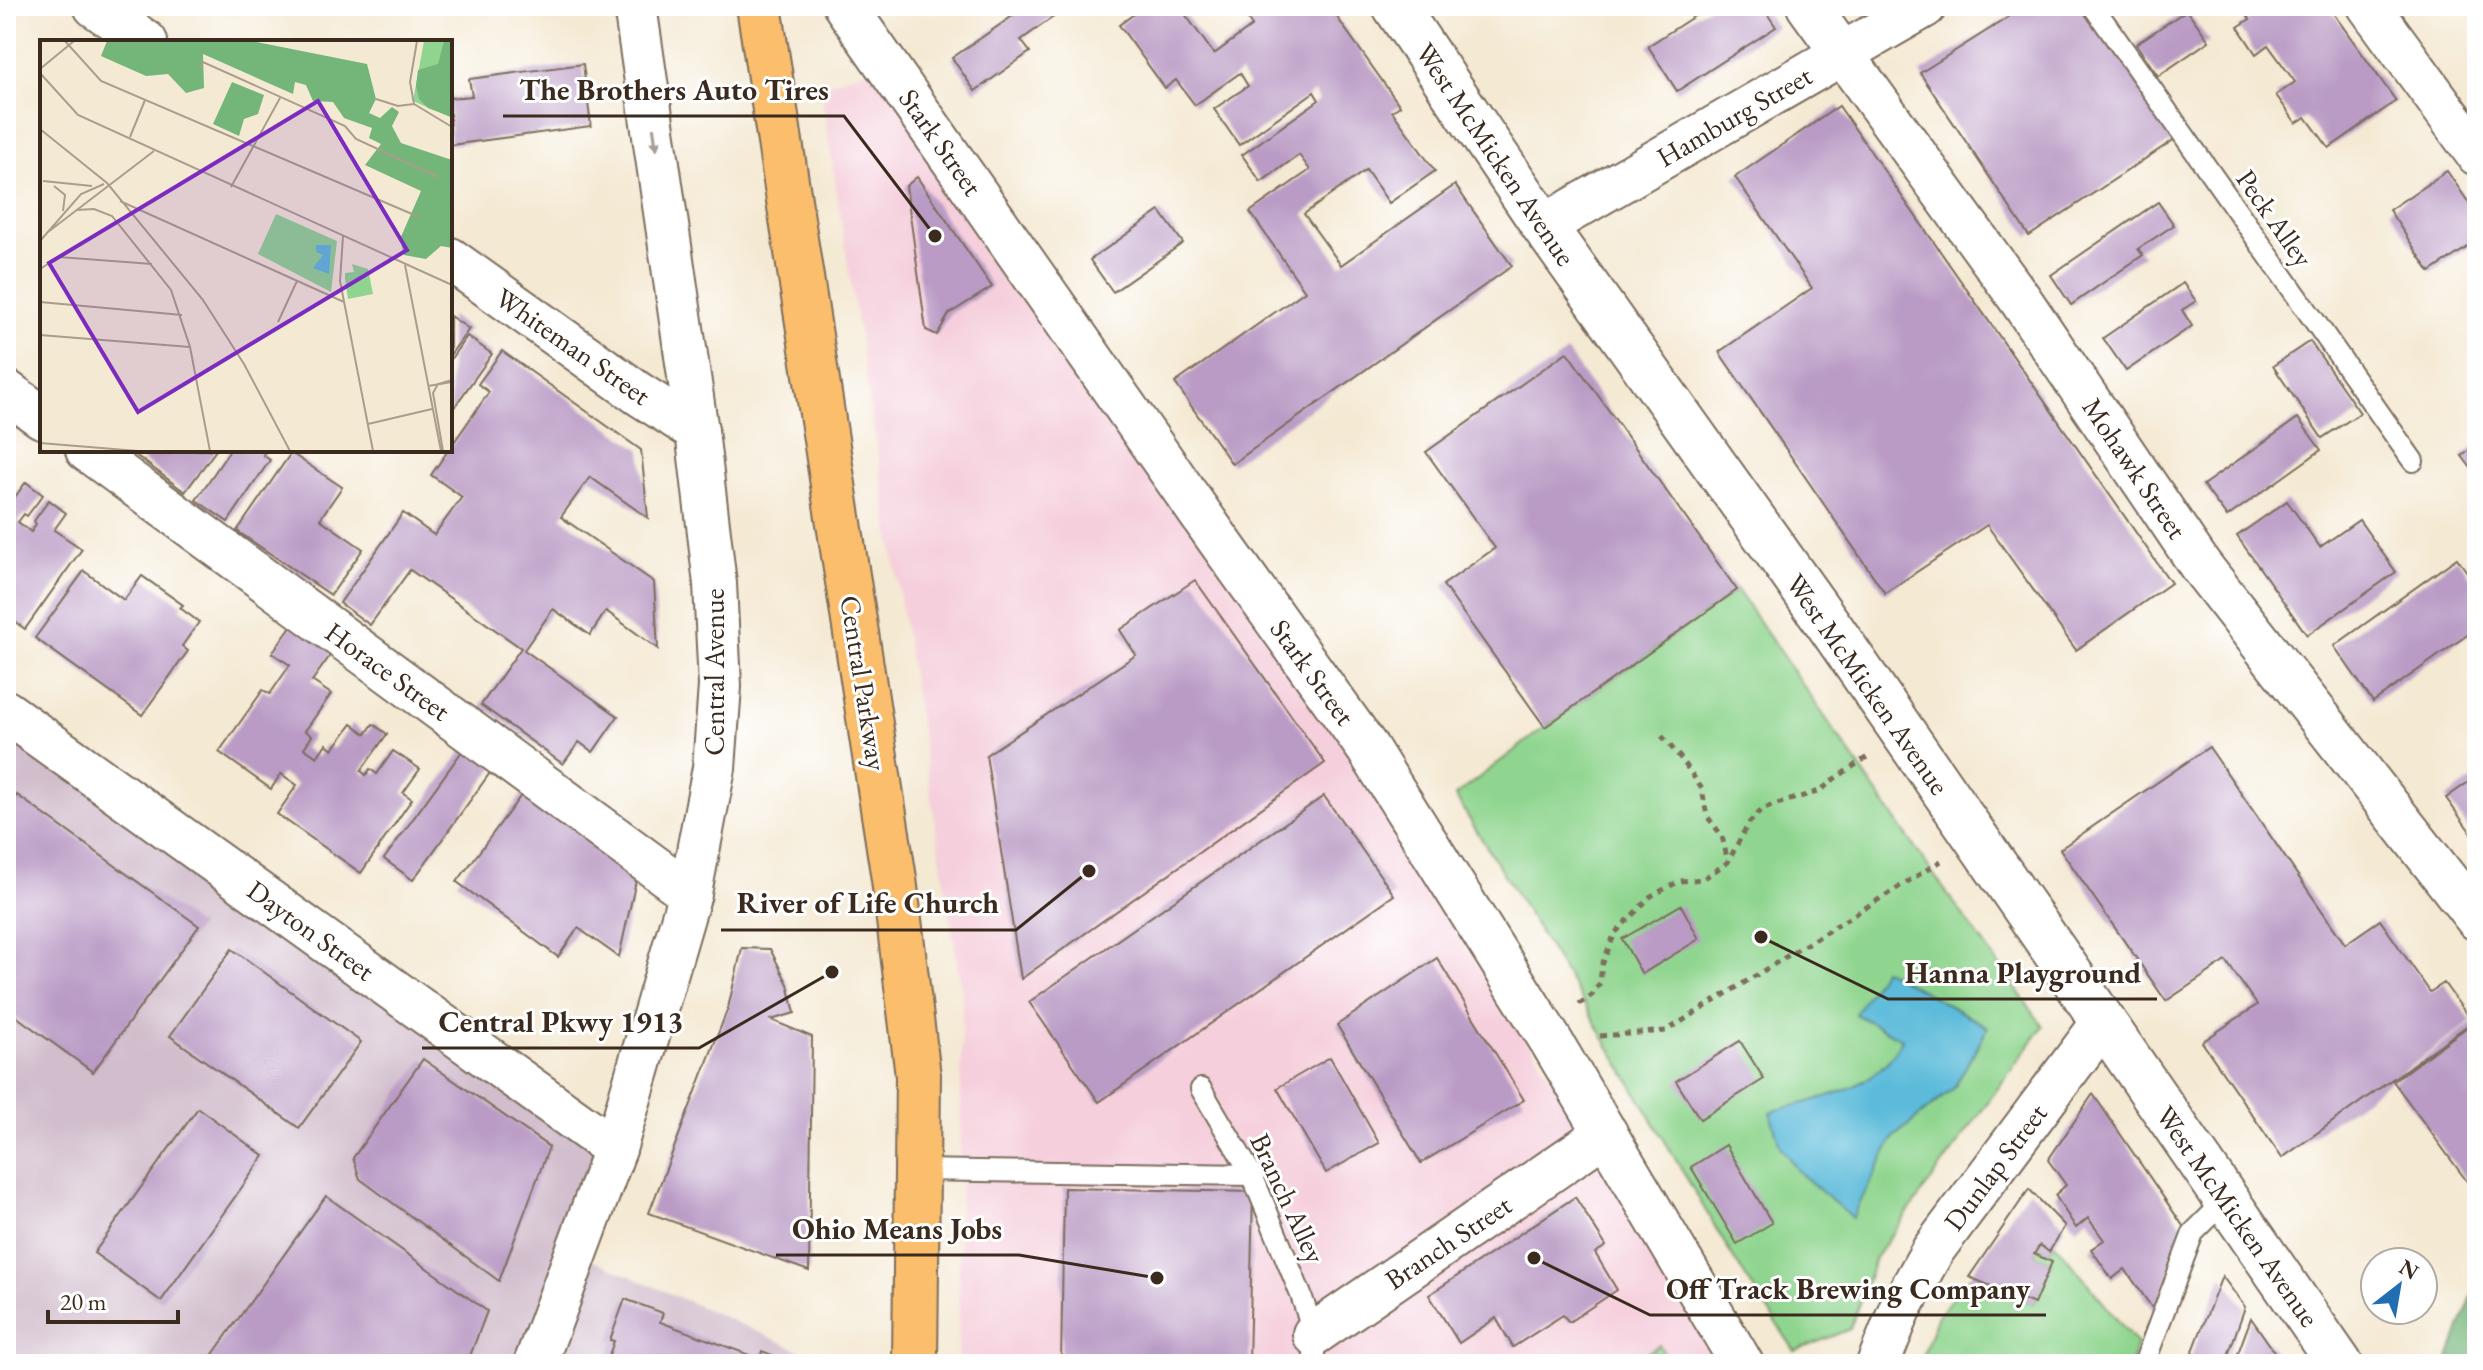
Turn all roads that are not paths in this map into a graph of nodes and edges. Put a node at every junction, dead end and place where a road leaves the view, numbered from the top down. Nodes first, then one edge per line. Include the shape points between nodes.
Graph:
1 (95, 6) edge
2 (635, 6) edge
3 (759, 6) edge
4 (845, 6) edge
5 (1395, 6) edge
6 (1808, 6) edge
7 (1925, 6) edge
8 (2093, 6) edge
9 (2369, 6) edge
10 (143, 40) edge
11 (1841, 54) junction
12 (2477, 154) edge
13 (1544, 226) junction
14 (452, 260) edge
15 (6, 391) edge
16 (40, 416) edge
17 (697, 431) junction
18 (90, 452) edge
19 (2413, 461) dead end
20 (6, 712) edge
21 (690, 893) junction
22 (2477, 919) edge
23 (2104, 1021) junction
24 (1201, 1089) dead end
25 (1606, 1133) junction
26 (615, 1149) junction
27 (916, 1170) junction
28 (1252, 1175) junction
29 (2226, 1200) junction
30 (1314, 1349) edge
31 (535, 1364) edge
32 (915, 1364) edge
33 (1742, 1364) edge
34 (1878, 1364) edge
35 (2144, 1364) edge
36 (2340, 1364) edge

1 - 10 street
2 -> 17 street, Central Avenue
3 - 27 main road, Central Parkway via 894,879 918,1076
4 - 25 street, Stark Street via 1368,749
5 - 13 street, West McMicken Avenue
6 - 11 street, Mohawk Street
7 - 11 street, Hamburg Street
8 - 19 lane, Peck Alley
9 - 12 street
11 - 13 street, Hamburg Street
11 - 22 street, Mohawk Street via 2020,299 2200,565
13 - 23 street, West McMicken Avenue
14 - 17 street, Whiteman Street
15 - 16 street
17 - 21 street, Central Avenue via 715,584 720,686 714,768
18 - 21 street, Horace Street
20 - 26 street, Dayton Street
21 - 26 street, Central Avenue
23 - 29 street, West McMicken Avenue
23 - 34 street, Dunlap Street via 1933,1250 1900,1309
24 - 28 lane, Branch Alley
25 - 30 street, Branch Street
25 - 33 street, Stark Street
26 - 31 street, Central Avenue
27 - 28 lane
27 - 32 main road, Central Parkway
28 - 30 lane, Branch Alley via 1301,1295
29 - 35 lane via 2193,1233
29 - 36 street, West McMicken Avenue

